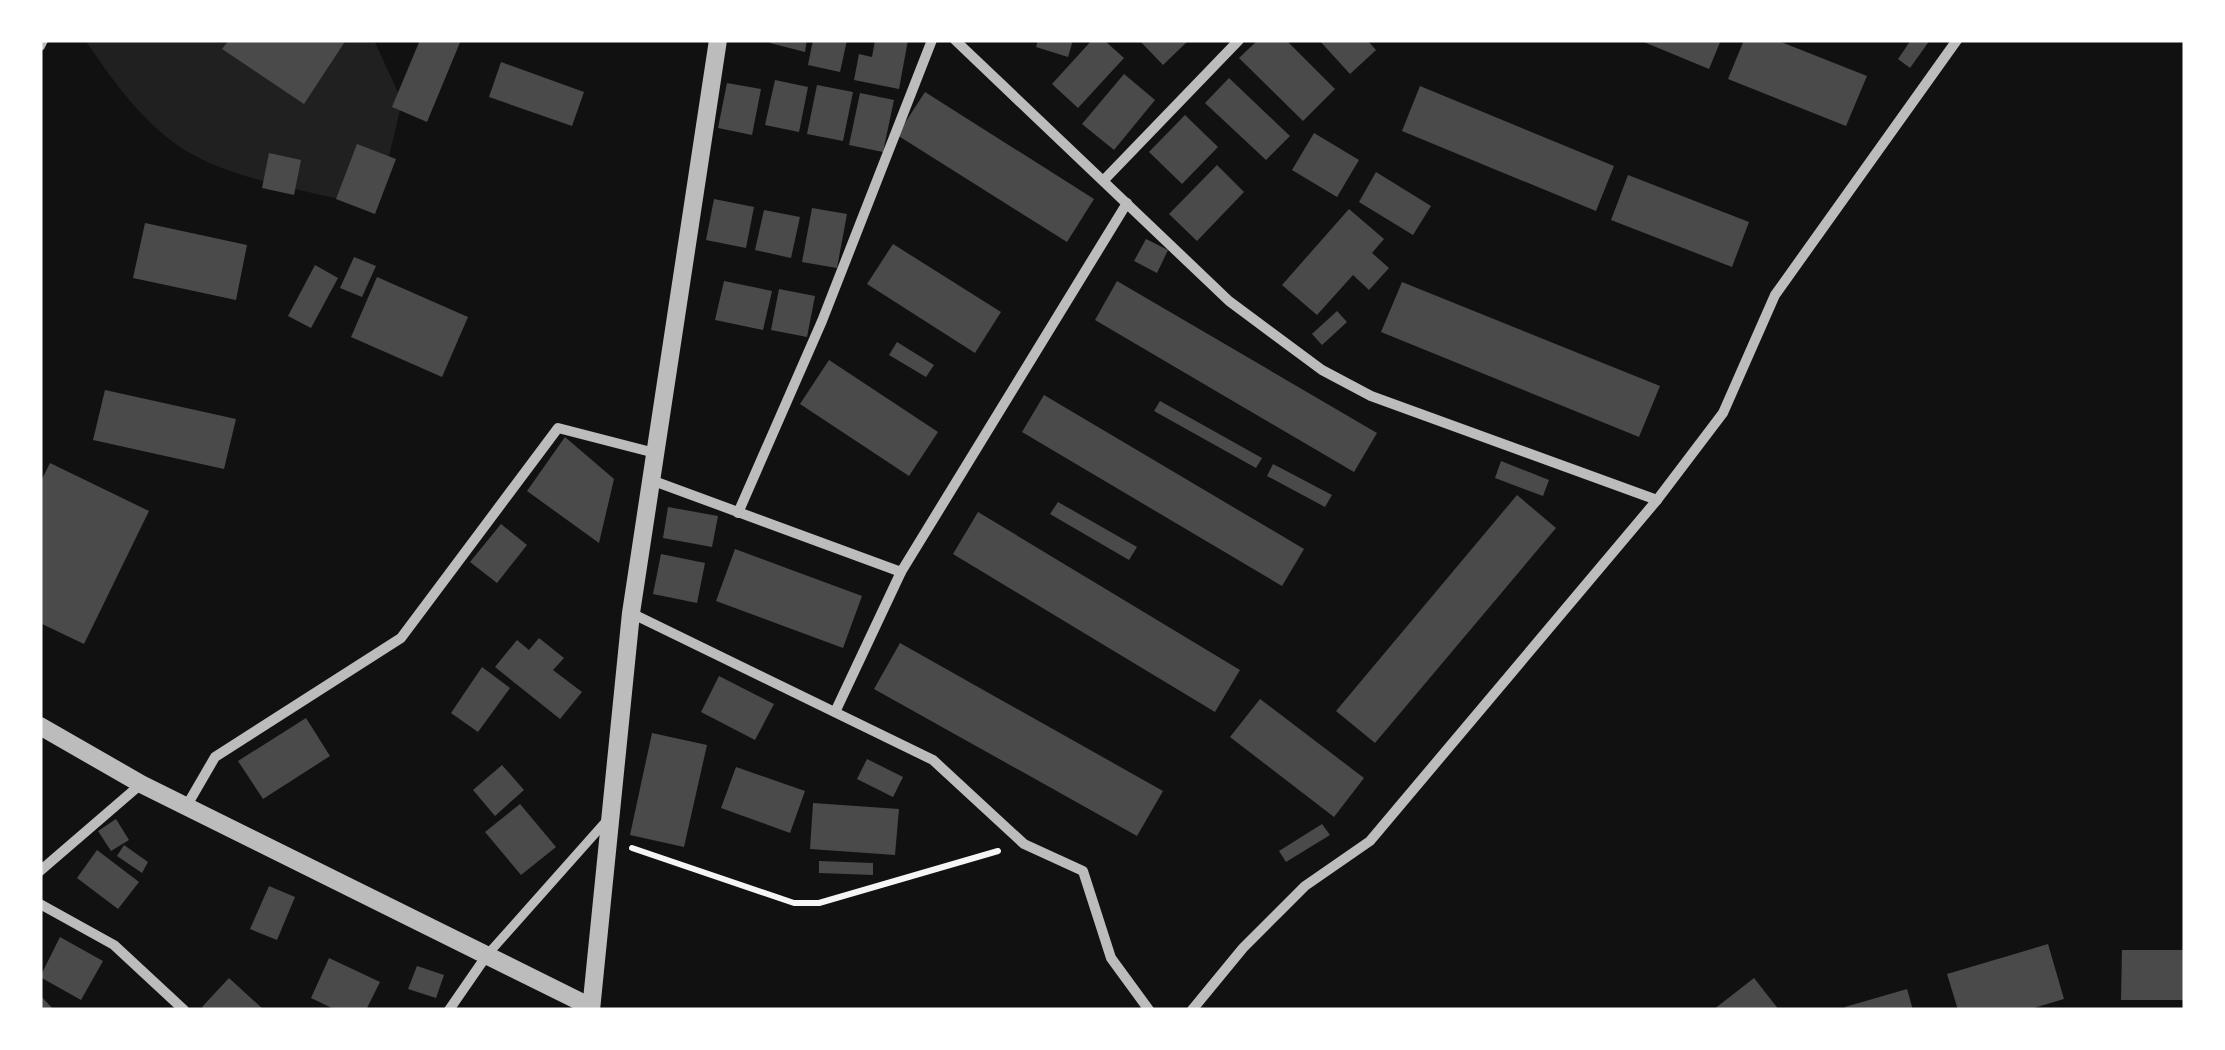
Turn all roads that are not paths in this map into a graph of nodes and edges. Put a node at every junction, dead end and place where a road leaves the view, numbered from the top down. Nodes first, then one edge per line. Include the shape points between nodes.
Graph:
1 (718, 40) edge
2 (932, 40) edge
3 (955, 40) edge
4 (1239, 40) edge
5 (1957, 40) edge
6 (1104, 180) junction
7 (1127, 203) junction
8 (656, 453) junction
9 (651, 480) junction
10 (1656, 500) junction
11 (738, 512) junction
12 (901, 572) junction
13 (631, 613) junction
14 (836, 710) junction
15 (40, 726) edge
16 (141, 784) junction
17 (186, 807) junction
18 (610, 816) junction
19 (40, 871) edge
20 (40, 904) edge
21 (487, 955) junction
22 (591, 1008) edge
23 (184, 1010) edge
24 (449, 1010) edge
25 (1149, 1010) edge
26 (1192, 1010) edge

1 - 8 street
2 - 11 street
3 - 6 street
4 - 6 street
5 - 10 street via 1775,294 1724,413
6 - 7 street
7 - 10 street via 1230,302 1338,378 1413,413
7 - 12 street
8 - 9 street
8 - 17 street via 558,428 402,638 215,756
9 - 11 street
9 - 13 street
10 - 26 street via 1370,840 1305,886
11 - 12 street
12 - 14 street
13 - 14 street
13 - 18 street
14 - 25 street via 934,760 1024,844 1082,871 1111,958
15 - 16 street
16 - 17 street
16 - 19 street
17 - 21 street
18 - 21 street
18 - 22 street
20 - 23 street via 114,945
21 - 22 street
21 - 24 street

